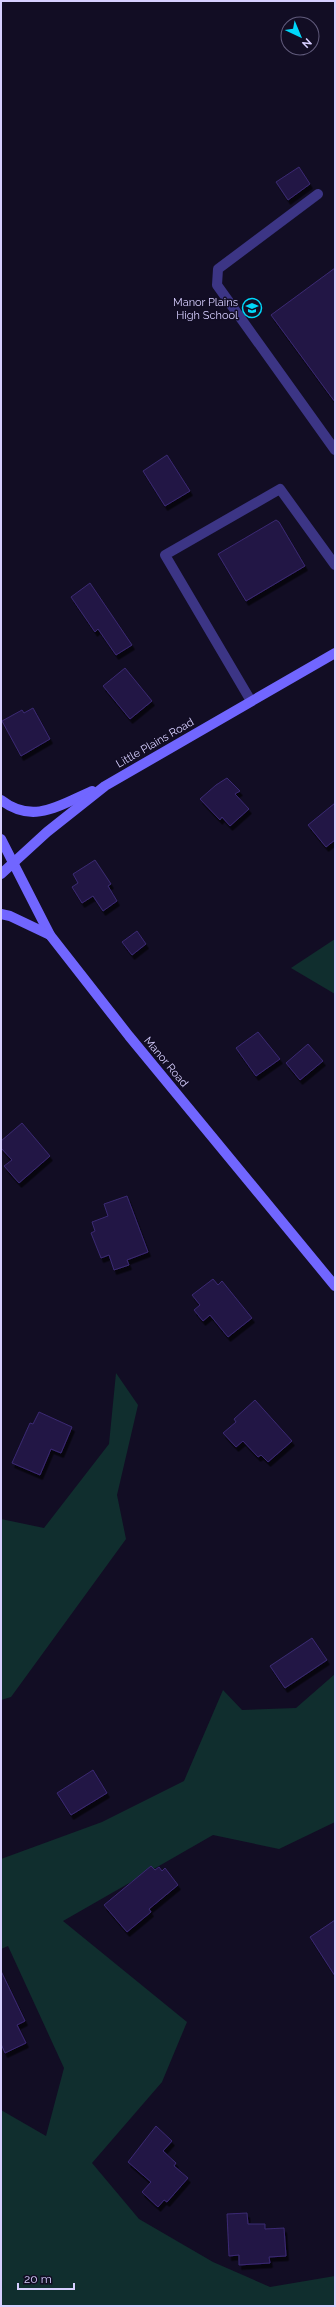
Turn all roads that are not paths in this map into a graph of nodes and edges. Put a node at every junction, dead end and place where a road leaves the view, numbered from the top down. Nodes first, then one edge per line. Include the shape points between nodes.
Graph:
1 (318, 194) dead end
2 (335, 450) edge
3 (335, 565) edge
4 (335, 653) edge
5 (251, 701) junction
6 (105, 786) junction
7 (1, 800) edge
8 (1, 839) edge
9 (12, 864) junction
10 (1, 874) edge
11 (1, 914) edge
12 (50, 935) junction
13 (335, 1286) edge

1 - 2 lane via 218,269 217,285
3 - 5 lane via 280,489 165,555
4 - 5 street, Little Plains Road
5 - 6 street, Little Plains Road
6 - 7 street via 48,810 34,813 22,812
6 - 9 street, Little Plains Road via 47,832
8 - 9 street, Manor Road
9 - 10 street, Little Plains Road
9 - 12 street, Manor Road
11 - 12 street
12 - 13 street, Manor Road via 129,1036

